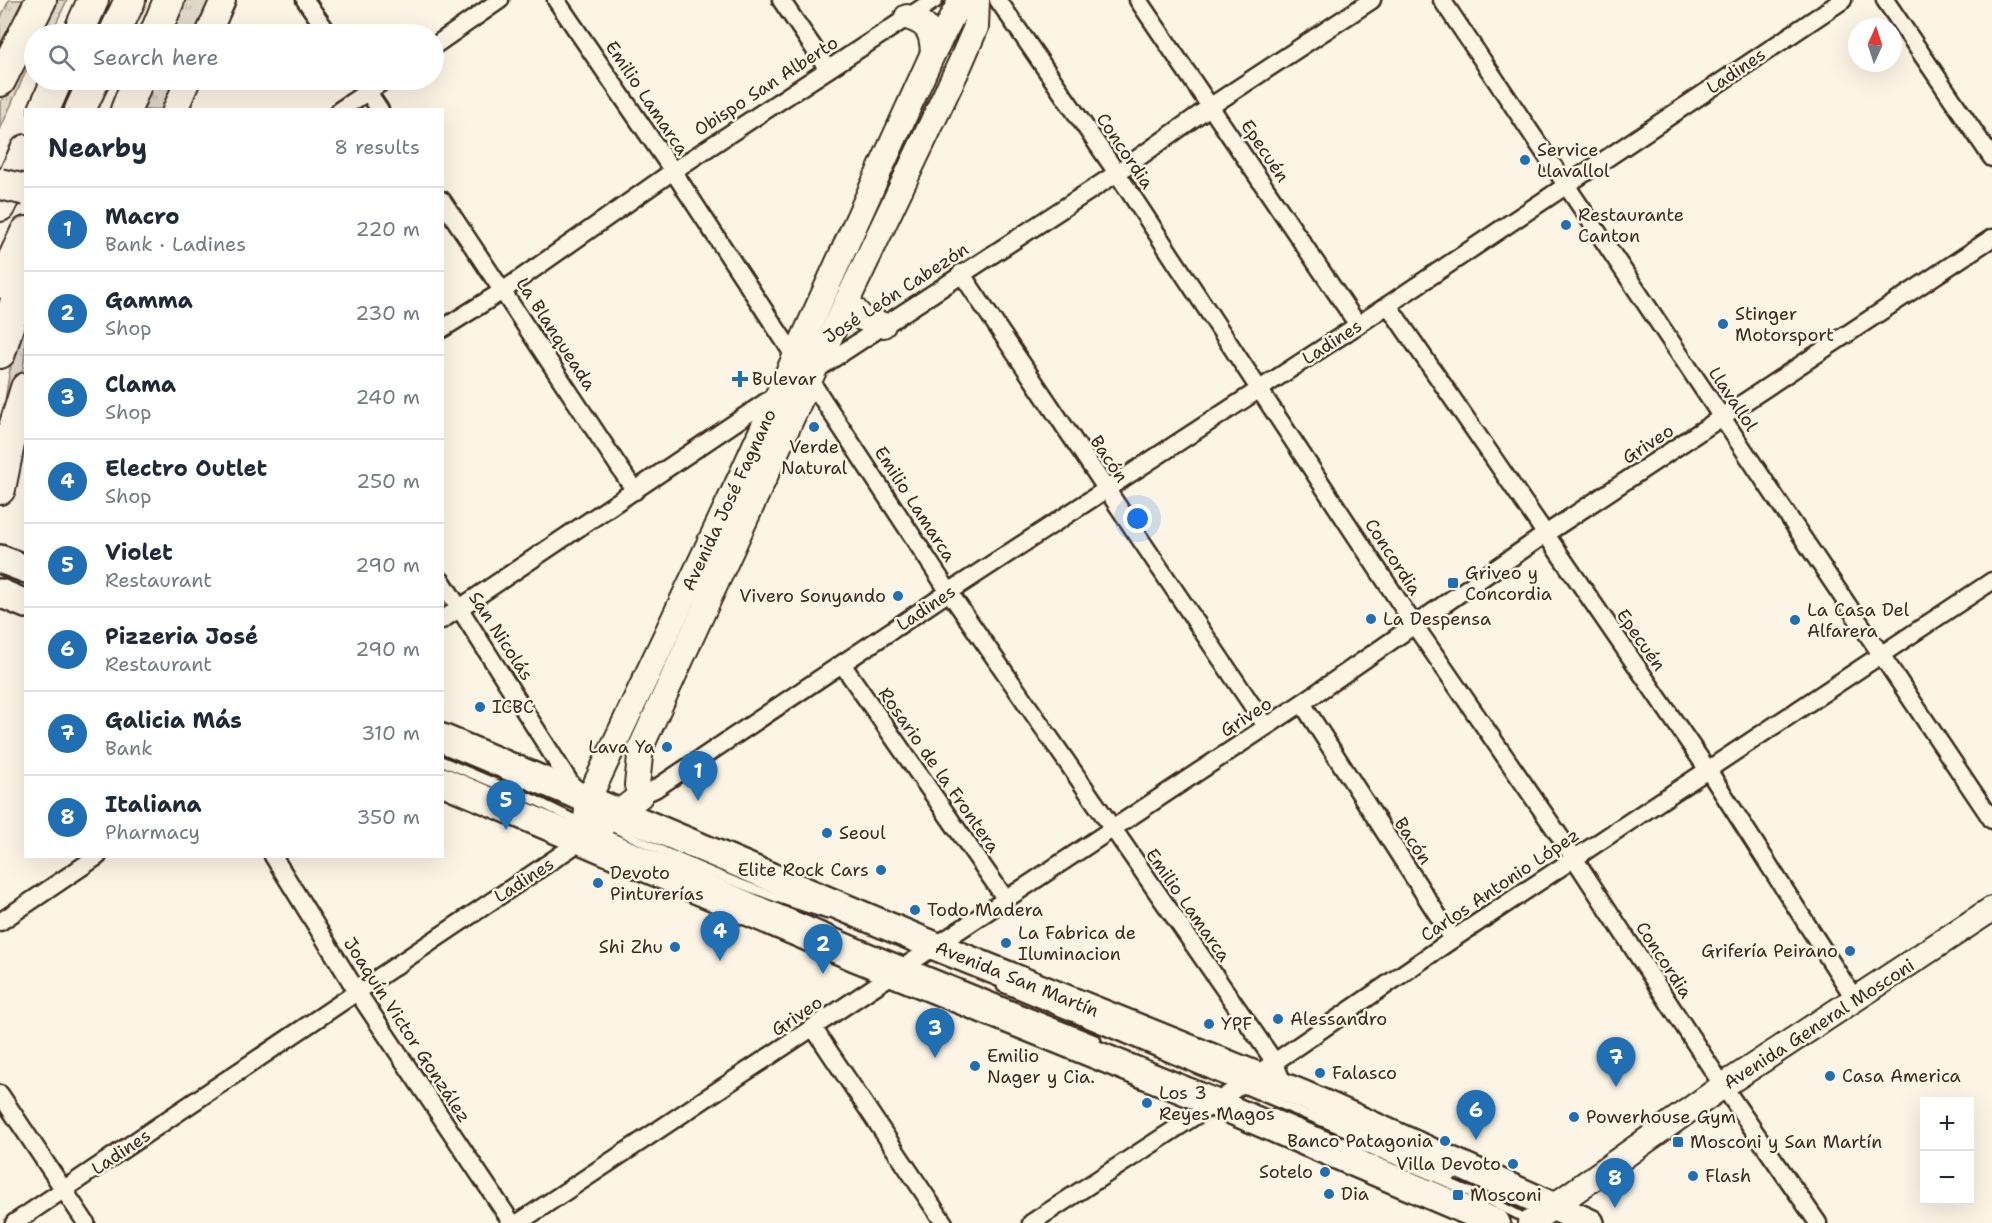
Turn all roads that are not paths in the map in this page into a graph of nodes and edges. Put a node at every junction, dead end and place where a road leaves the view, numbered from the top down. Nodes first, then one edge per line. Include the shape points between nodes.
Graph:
1 (42, 0) edge
2 (93, 0) edge
3 (130, 0) edge
4 (169, 0) edge
5 (223, 0) edge
6 (305, 0) edge
7 (500, 0) edge
8 (556, 0) edge
9 (781, 0) edge
10 (934, 0) edge
11 (961, 0) edge
12 (977, 0) edge
13 (998, 0) edge
14 (1138, 0) edge
15 (1372, 0) edge
16 (1442, 0) edge
17 (1843, 0) edge
18 (1885, 0) edge
19 (907, 17) junction
20 (30, 24) edge
21 (82, 24) edge
22 (119, 24) edge
23 (159, 24) edge
24 (212, 24) edge
25 (322, 24) edge
26 (24, 35) edge
27 (444, 39) edge
28 (933, 53) junction
29 (960, 64) junction
30 (828, 69) junction
31 (0, 81) edge
32 (53, 90) edge
33 (89, 90) edge
34 (134, 90) edge
35 (184, 90) edge
36 (359, 90) edge
37 (367, 90) edge
38 (1211, 106) junction
39 (45, 108) edge
40 (81, 108) edge
41 (127, 108) edge
42 (176, 108) edge
43 (342, 108) edge
44 (379, 108) edge
45 (24, 154) edge
46 (1992, 158) edge
47 (673, 171) junction
48 (1117, 174) junction
49 (0, 184) edge
50 (1566, 184) junction
51 (24, 190) edge
52 (444, 203) edge
53 (0, 206) edge
54 (24, 236) edge
55 (1992, 238) edge
56 (961, 273) junction
57 (24, 274) edge
58 (0, 288) edge
59 (504, 290) junction
60 (847, 301) junction
61 (1389, 304) junction
62 (883, 325) junction
63 (1359, 325) junction
64 (444, 328) edge
65 (0, 353) edge
66 (807, 370) junction
67 (1260, 389) junction
68 (777, 394) junction
69 (24, 395) edge
70 (1723, 418) junction
71 (24, 449) edge
72 (0, 489) edge
73 (635, 491) junction
74 (1107, 491) junction
75 (1544, 535) junction
76 (0, 559) edge
77 (24, 568) edge
78 (1992, 581) edge
79 (444, 584) edge
80 (949, 592) junction
81 (0, 593) edge
82 (24, 603) edge
83 (460, 608) junction
84 (444, 619) edge
85 (1415, 626) junction
86 (1882, 655) junction
87 (842, 664) junction
88 (1302, 703) junction
89 (1266, 726) junction
90 (444, 739) edge
91 (444, 752) edge
92 (444, 762) edge
93 (1708, 770) junction
94 (444, 781) edge
95 (601, 818) junction
96 (1992, 820) edge
97 (1111, 829) junction
98 (95, 858) edge
99 (274, 858) edge
100 (1575, 858) junction
101 (1005, 898) junction
102 (1992, 909) edge
103 (832, 915) dead end
104 (0, 922) edge
105 (1453, 939) junction
106 (919, 958) junction
107 (991, 983) dead end
108 (356, 990) junction
109 (1856, 1001) junction
110 (814, 1029) junction
111 (1104, 1043) dead end
112 (1724, 1086) junction
113 (1238, 1087) junction
114 (0, 1094) edge
115 (1267, 1111) dead end
116 (64, 1191) junction
117 (1542, 1219) edge
118 (14, 1223) edge
119 (86, 1223) edge
120 (512, 1223) edge
121 (518, 1223) edge
122 (944, 1223) edge
123 (1031, 1223) edge
124 (1496, 1223) edge
125 (1590, 1223) edge
126 (1818, 1223) edge

1 - 20 highway
2 - 21 highway
3 - 22 highway
4 - 23 highway
5 - 24 street
6 - 25 street
7 - 27 street
8 - 47 street, Emilio Lamarca
9 - 30 street
10 - 19 street, Obispo San Alberto
11 - 28 street, Avenida José Fagnano
12 - 29 street, Avenida José Fagnano via 976,27
13 - 48 street, Concordia
14 - 38 street, Epecuén
15 - 38 street, José León Cabezón
16 - 50 street, Llavallol
17 - 50 street, Ladines
18 - 46 street
19 - 28 street via 927,26 932,34
19 - 30 street, Obispo San Alberto
26 - 31 highway
28 - 29 street
28 - 66 street, Avenida José Fagnano
29 - 60 street, Avenida José Fagnano
30 - 47 street, Obispo San Alberto
32 - 39 highway
33 - 40 highway
34 - 41 highway
35 - 42 street
36 - 43 street
37 - 44 street
38 - 48 street, José León Cabezón
38 - 63 street, Epecuén
45 - 53 highway
47 - 59 street, Obispo San Alberto
47 - 66 street, Emilio Lamarca
48 - 56 street, José León Cabezón
48 - 67 street, Concordia
49 - 51 highway, bridge
50 - 61 street, Ladines
50 - 70 street, Llavallol
52 - 59 street, La Blanqueada
54 - 58 highway
55 - 70 street, Griveo
56 - 62 street, José León Cabezón
56 - 74 street, Bacón
57 - 65 highway
59 - 64 street, Obispo San Alberto
59 - 73 street, La Blanqueada
60 - 62 street via 862,318
60 - 66 street, Avenida José Fagnano
61 - 63 street, Ladines
61 - 75 street, Epecuén
62 - 66 street, José León Cabezón
63 - 67 street, Ladines
66 - 68 street, Avenida José Fagnano
66 - 80 street, Emilio Lamarca
66 - 95 street, Avenida José Fagnano via 641,747 637,785
67 - 74 street, Ladines
67 - 85 street, Concordia
68 - 73 street
68 - 95 street, Avenida José Fagnano
69 - 72 highway
70 - 75 street, Griveo
70 - 86 street, Llavallol
71 - 72 street
73 - 83 street
74 - 80 street, Ladines
74 - 89 street, Bacón
75 - 85 street, Griveo
75 - 93 street, Epecuén
76 - 77 main road
78 - 86 street, Carlos Antonio López
79 - 83 street, San Nicolás
80 - 87 street, Ladines
80 - 97 street, Emilio Lamarca
81 - 82 main road
83 - 84 street
83 - 95 street, San Nicolás via 572,784
85 - 88 street, Griveo
85 - 100 street, Concordia
86 - 93 street, Carlos Antonio López
86 - 96 street, Llavallol
87 - 95 street, Ladines via 655,789
87 - 101 street, Rosario de la Frontera
88 - 89 street, Griveo
88 - 105 street, Bacón
89 - 97 street, Griveo
90 - 95 main road, Avenida San Martín
91 - 95 lane
92 - 95 lane via 537,801
93 - 100 street, Carlos Antonio López
93 - 109 street, Epecuén
94 - 95 main road, Avenida San Martín
95 - 103 lane via 670,856 767,895
95 - 106 main road, Avenida San Martín
95 - 106 main road, Avenida San Martín
95 - 108 street, Ladines
97 - 101 street, Griveo
97 - 113 street, Emilio Lamarca
98 - 104 street
99 - 108 street, Joaquín Victor González
100 - 105 street, Carlos Antonio López
100 - 112 street, Concordia
101 - 106 street, Griveo
102 - 109 street, Avenida General Mosconi
105 - 113 street, Carlos Antonio López
106 - 110 street, Griveo
106 - 111 lane
106 - 113 main road, Avenida San Martín
106 - 113 main road, Avenida San Martín
107 - 113 lane
108 - 116 street, Ladines
108 - 120 street, Joaquín Victor González
109 - 112 street, Avenida General Mosconi
110 - 121 street, Griveo
110 - 122 street
112 - 117 street, Avenida General Mosconi
112 - 126 street, Concordia
113 - 117 lane
113 - 117 main road, Avenida San Martín via 1284,1086
113 - 123 street, Carlos Antonio López
113 - 124 main road, Avenida San Martín
114 - 116 street
115 - 117 lane
116 - 118 street, Ladines
116 - 119 street
117 - 125 main road, Avenida San Martín

